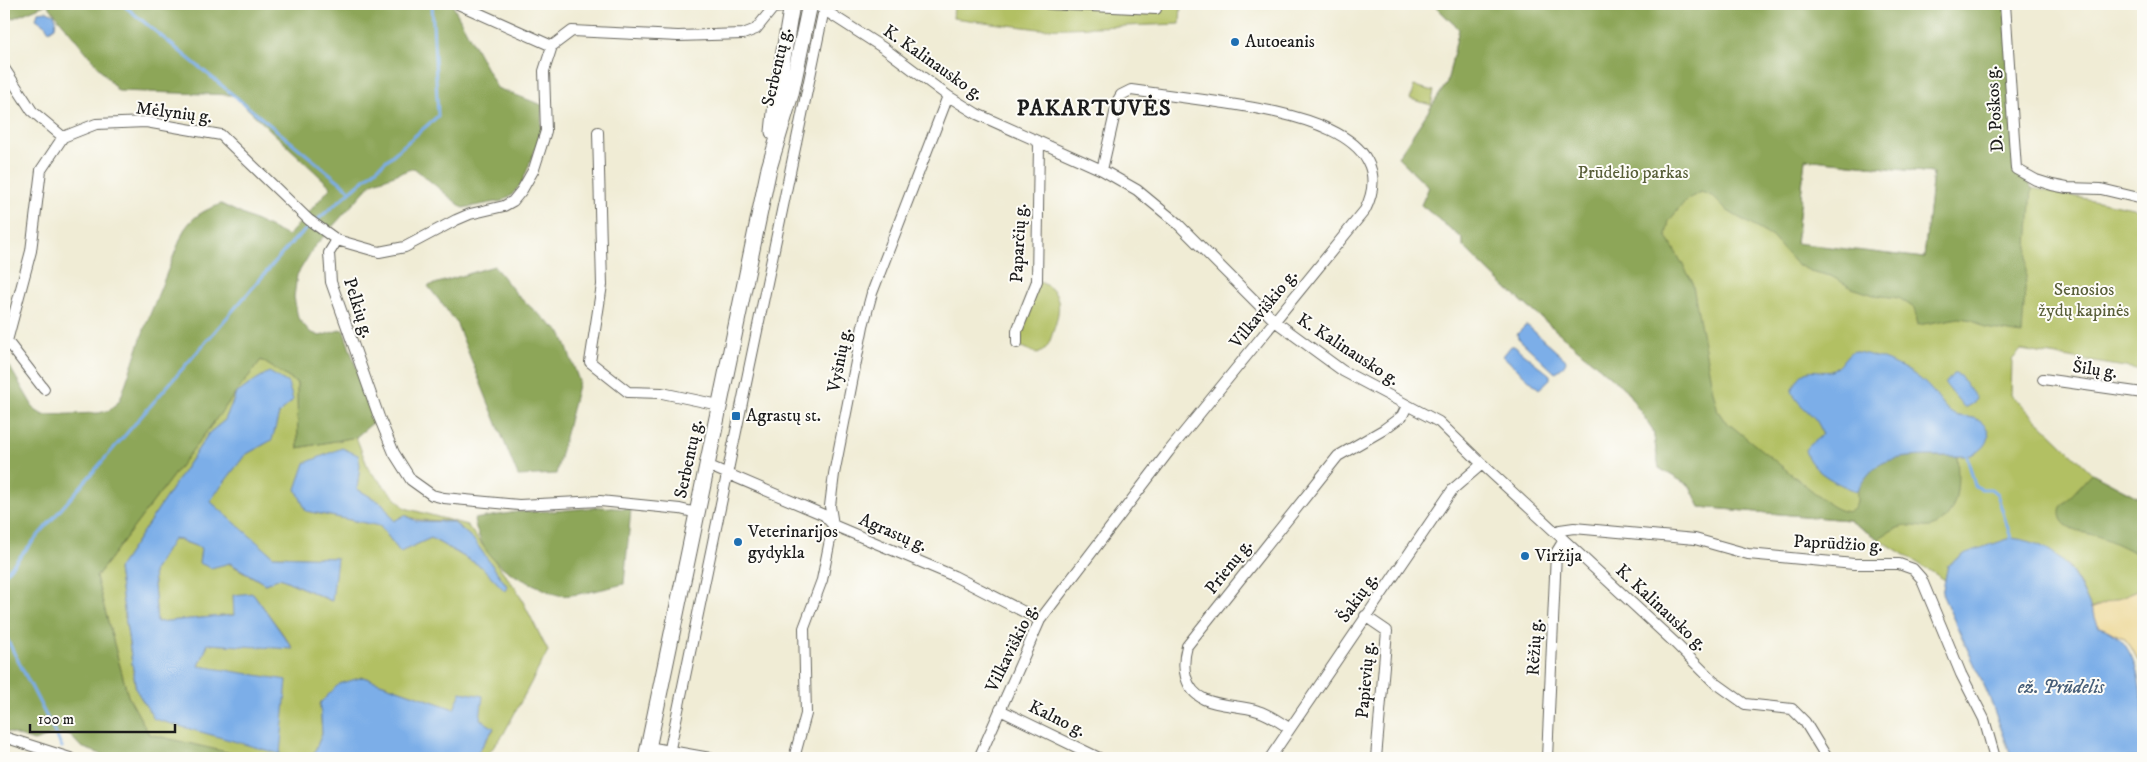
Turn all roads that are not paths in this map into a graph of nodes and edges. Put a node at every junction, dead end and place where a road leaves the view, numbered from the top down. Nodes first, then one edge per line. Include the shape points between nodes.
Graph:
1 (458, 4) edge
2 (1048, 4) edge
3 (2005, 4) edge
4 (792, 5) edge
5 (817, 6) edge
6 (1156, 9) dead end
7 (552, 46) junction
8 (4, 68) edge
9 (948, 96) junction
10 (598, 132) dead end
11 (63, 137) junction
12 (1039, 142) junction
13 (769, 168) junction
14 (1102, 170) junction
15 (2143, 198) edge
16 (337, 240) junction
17 (1276, 322) junction
18 (1017, 342) dead end
19 (2043, 379) dead end
20 (44, 389) dead end
21 (2143, 394) edge
22 (719, 405) junction
23 (1407, 406) junction
24 (1482, 464) junction
25 (707, 465) junction
26 (728, 473) junction
27 (697, 513) junction
28 (833, 525) junction
29 (1560, 536) junction
30 (1365, 616) junction
31 (1040, 620) junction
32 (1000, 710) junction
33 (1289, 728) junction
34 (4, 737) edge
35 (647, 753) edge
36 (669, 755) edge
37 (70, 758) edge
38 (710, 758) edge
39 (794, 758) edge
40 (979, 758) edge
41 (1099, 758) edge
42 (1270, 758) edge
43 (1376, 758) edge
44 (1546, 758) edge
45 (1827, 758) edge
46 (1995, 758) edge

1 - 7 street
2 - 6 street
3 - 15 street, D. Poškos g. via 2016,169 2052,185 2101,189
4 - 7 street via 773,8 756,29 743,34 678,36 572,31
4 - 13 main road, Serbentų g. via 777,93
5 - 9 street, K. Kalinausko g. via 885,49
5 - 13 main road, Serbentų g.
5 - 26 street
7 - 16 street via 544,71 546,131 534,169 513,201 456,220 405,248 378,252
8 - 11 street via 32,111
9 - 12 street, K. Kalinausko g. via 977,114
9 - 28 street, Vyšnių g. via 870,301 834,474 830,506
10 - 22 street via 602,285 590,362 628,392 662,393
11 - 16 street, Mėlynių g. via 96,124 146,122 221,135 309,220
11 - 20 street via 41,170 31,251 7,341
12 - 14 street, K. Kalinausko g.
12 - 18 street, Paparčių g. via 1037,281 1017,331
13 - 22 main road, Serbentų g.
14 - 17 street, K. Kalinausko g. via 1137,190 1177,223
14 - 17 street, Vilkaviškio g. via 1118,100 1131,90 1294,115 1342,135 1354,144 1370,166 1371,198 1365,210
16 - 27 street, Pelkių g. via 330,253 331,282 394,453 420,488 432,495 462,500 520,505 600,501
17 - 23 street, K. Kalinausko g. via 1335,366
17 - 31 street, Vilkaviškio g. via 1169,451
19 - 21 street, Šilų g.
22 - 25 main road, Serbentų g.
23 - 24 street, K. Kalinausko g. via 1439,422
23 - 33 street, Prienų g. via 1402,416 1383,430 1338,456 1187,646 1184,668 1196,695 1211,702 1259,711
24 - 29 street, K. Kalinausko g.
24 - 30 street, Šakių g. via 1453,489
25 - 26 street, Agrastų g.
25 - 27 main road, Serbentų g.
26 - 28 street, Agrastų g. via 824,515
26 - 36 street
27 - 35 main road, Serbentų g.
28 - 31 street, Agrastų g. via 954,576
28 - 39 street, Vyšnių g. via 822,580 804,628 806,714
29 - 44 street, Rėžių g. via 1556,553
29 - 45 street, K. Kalinausko g. via 1714,682 1745,704 1792,709 1805,722
29 - 46 street, Paprūdžio g. via 1560,530 1574,528 1695,540 1748,554 1854,564 1899,564 1913,569 1921,578 1961,674 1984,719
30 - 33 street, Šakių g.
30 - 43 street, Papievių g. via 1387,631
31 - 32 street, Vilkaviškio g.
32 - 40 street, Vilkaviškio g.
32 - 41 street, Kalno g.
33 - 42 street, Šakių g.
34 - 37 street
35 - 36 street
36 - 38 street

